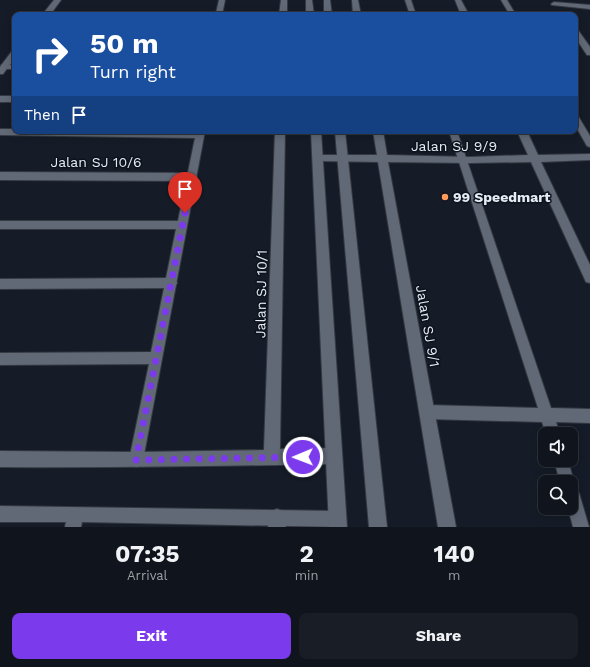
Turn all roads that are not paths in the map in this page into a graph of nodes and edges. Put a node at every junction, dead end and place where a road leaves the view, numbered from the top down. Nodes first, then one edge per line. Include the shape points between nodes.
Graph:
1 (58, 0) edge
2 (222, 0) edge
3 (284, 0) edge
4 (309, 0) edge
5 (327, 0) edge
6 (355, 0) edge
7 (408, 0) edge
8 (458, 0) edge
9 (504, 0) edge
10 (553, 2) edge
11 (590, 8) edge
12 (48, 12) edge
13 (220, 12) edge
14 (283, 12) edge
15 (310, 12) edge
16 (328, 12) edge
17 (357, 12) edge
18 (412, 12) edge
19 (464, 12) edge
20 (511, 12) edge
21 (561, 12) edge
22 (578, 36) edge
23 (590, 53) edge
24 (12, 57) edge
25 (12, 68) edge
26 (2, 70) edge
27 (0, 99) edge
28 (12, 99) edge
29 (578, 123) edge
30 (0, 132) edge
31 (12, 132) edge
32 (200, 134) edge
33 (280, 134) edge
34 (316, 134) edge
35 (340, 134) edge
36 (379, 134) edge
37 (454, 134) edge
38 (523, 134) edge
39 (590, 144) edge
40 (590, 157) edge
41 (318, 158) junction
42 (535, 158) junction
43 (342, 159) junction
44 (383, 160) junction
45 (463, 160) junction
46 (0, 176) edge
47 (192, 177) junction
48 (0, 225) edge
49 (183, 225) junction
50 (590, 278) edge
51 (172, 283) junction
52 (0, 284) edge
53 (156, 358) junction
54 (0, 359) edge
55 (427, 412) junction
56 (547, 415) junction
57 (590, 416) edge
58 (550, 427) edge
59 (334, 456) junction
60 (272, 458) junction
61 (0, 459) edge
62 (136, 460) junction
63 (0, 514) edge
64 (577, 515) edge
65 (74, 520) edge
66 (277, 522) edge
67 (338, 523) edge
68 (378, 527) edge
69 (447, 527) edge
70 (581, 527) edge

1 - 12 street
2 - 13 lane
3 - 14 street
4 - 15 street
5 - 16 street
6 - 17 street
7 - 18 lane
8 - 19 street
9 - 20 lane
10 - 11 street
10 - 21 street
22 - 23 street
24 - 26 street
25 - 26 lane
27 - 28 street
29 - 39 lane
30 - 31 lane
32 - 47 lane
33 - 60 street, Jalan SJ 10/1
34 - 41 street
35 - 43 street
36 - 44 street, Jalan SJ 9/1
37 - 45 lane
38 - 42 street
40 - 42 street, Jalan SJ 9/9
41 - 43 street, Jalan SJ 9/9
41 - 59 street
42 - 45 street, Jalan SJ 9/9
42 - 50 street
43 - 44 street, Jalan SJ 9/9
43 - 68 street
44 - 45 street, Jalan SJ 9/9
44 - 55 street, Jalan SJ 9/1
45 - 56 lane
46 - 47 street, Jalan SJ 10/6
47 - 49 lane
48 - 49 lane
49 - 51 lane
51 - 52 street
51 - 53 lane
53 - 54 lane
53 - 62 lane
55 - 56 lane
55 - 69 street, Jalan SJ 9/1
56 - 57 lane
56 - 58 lane
59 - 60 street
59 - 67 street
60 - 62 street
61 - 62 street
63 - 65 lane
64 - 70 lane
65 - 66 lane
66 - 67 lane

